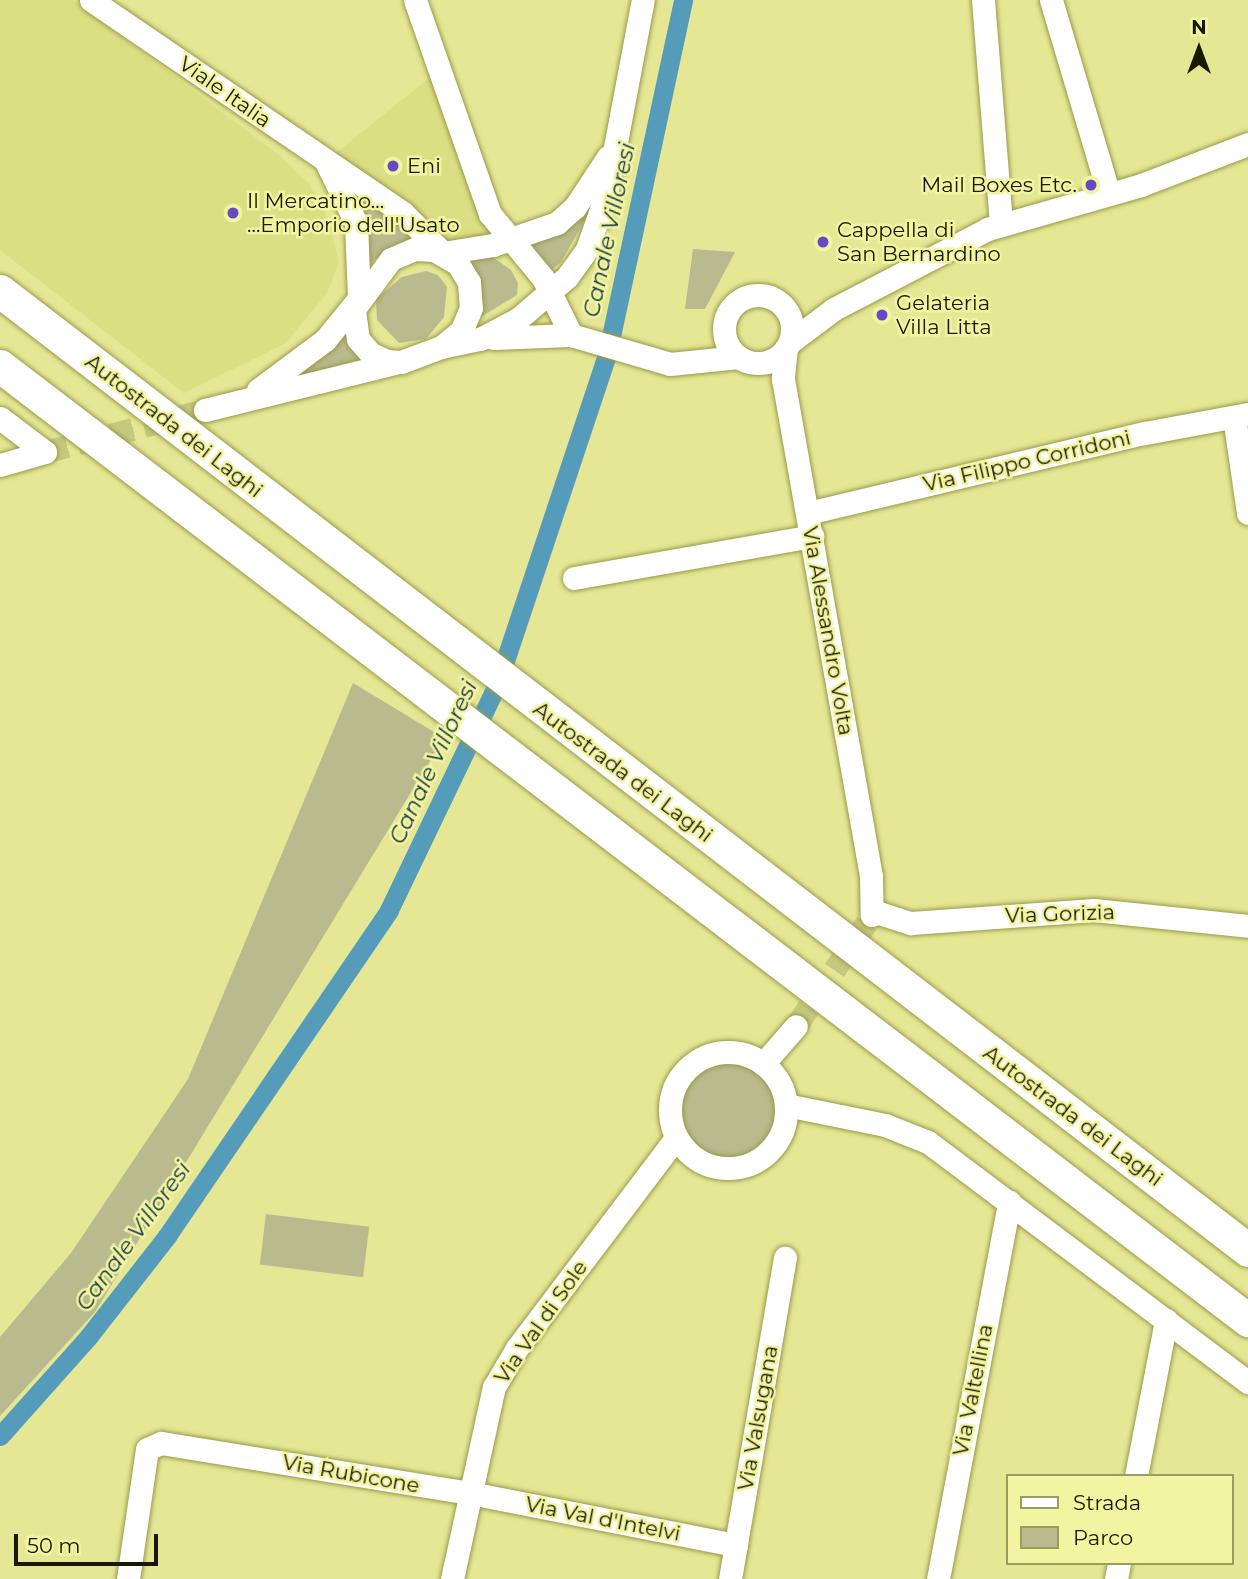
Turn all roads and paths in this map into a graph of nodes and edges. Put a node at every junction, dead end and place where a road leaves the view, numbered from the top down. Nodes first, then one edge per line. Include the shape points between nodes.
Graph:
1 (91, 0) edge
2 (100, 0) edge
3 (415, 0) edge
4 (643, 0) edge
5 (983, 0) edge
6 (1051, 0) edge
7 (123, 20) junction
8 (1248, 144) edge
9 (614, 147) junction
10 (327, 164) junction
11 (1108, 194) junction
12 (1001, 224) junction
13 (510, 240) junction
14 (443, 253) junction
15 (0, 291) edge
16 (550, 294) junction
17 (357, 300) junction
18 (783, 306) junction
19 (834, 309) junction
20 (724, 332) junction
21 (571, 335) junction
22 (480, 339) junction
23 (788, 345) junction
24 (441, 348) junction
25 (739, 357) junction
26 (401, 362) junction
27 (672, 363) junction
28 (0, 366) edge
29 (244, 399) junction
30 (205, 410) tunnel mouth
31 (1241, 415) edge
32 (0, 418) edge
33 (0, 464) edge
34 (808, 513) junction
35 (1248, 513) edge
36 (812, 536) junction
37 (574, 578) dead end
38 (872, 913) joint
39 (1248, 926) edge
40 (796, 1026) tunnel mouth
41 (763, 1064) junction
42 (786, 1105) junction
43 (682, 1145) junction
44 (1009, 1202) junction
45 (1248, 1250) edge
46 (785, 1258) dead end
47 (1166, 1320) junction
48 (1248, 1320) edge
49 (1248, 1382) edge
50 (1136, 1474) edge
51 (470, 1493) junction
52 (736, 1545) junction
53 (129, 1575) edge
54 (452, 1579) edge
55 (730, 1579) edge
56 (938, 1579) edge

1 - 7 street, Viale Italia
2 - 7 street, Viale Italia
3 - 13 street via 490,214
4 - 9 street
5 - 12 street
6 - 11 street
7 - 10 street, Viale Italia
8 - 11 street
9 - 13 street via 568,216 538,233
9 - 16 street via 606,195 587,249
10 - 14 street, Viale Italia via 418,225
10 - 17 street, Viale Italia via 356,223
11 - 12 street
12 - 19 street
13 - 14 street
13 - 16 street via 536,268
14 - 17 street via 425,248 403,252 391,259
14 - 24 street via 464,272 472,296 467,320
15 - 45 highway, Autostrada dei Laghi
16 - 21 street
16 - 22 street via 518,319
17 - 26 street via 354,329 364,347 379,358
17 - 29 street via 306,356
18 - 19 street
18 - 20 street via 766,295 747,296 728,312
18 - 23 street via 792,323
19 - 23 street
20 - 25 street
20 - 27 street
21 - 22 street
21 - 27 street
22 - 24 street
23 - 25 street via 762,363
23 - 34 street, Via Alessandro Volta via 783,379
24 - 26 street
25 - 27 street
26 - 29 street
28 - 48 highway
29 - 30 street
31 - 34 street, Via Filippo Corridoni
31 - 35 street
32 - 33 street via 45,453
34 - 36 street, Via Alessandro Volta
36 - 37 street
36 - 38 street, Via Alessandro Volta via 871,876
38 - 39 street, Via Gorizia via 911,923 1094,910
40 - 41 street
41 - 42 street via 779,1082
41 - 43 street via 730,1052 713,1054 690,1066 674,1087 670,1104
42 - 43 street via 781,1135 761,1158 732,1169 701,1162
42 - 44 street via 885,1125 928,1142
43 - 51 street, Via Val di Sole via 654,1169 517,1348 494,1387
44 - 47 street
44 - 56 street, Via Valtellina
46 - 52 street, Via Valsugana
47 - 49 street
47 - 50 street
51 - 52 street, Via Val d'Intelvi
51 - 53 street, Via Rubicone via 170,1443 147,1449
51 - 54 street
52 - 55 street, Via Valsugana

